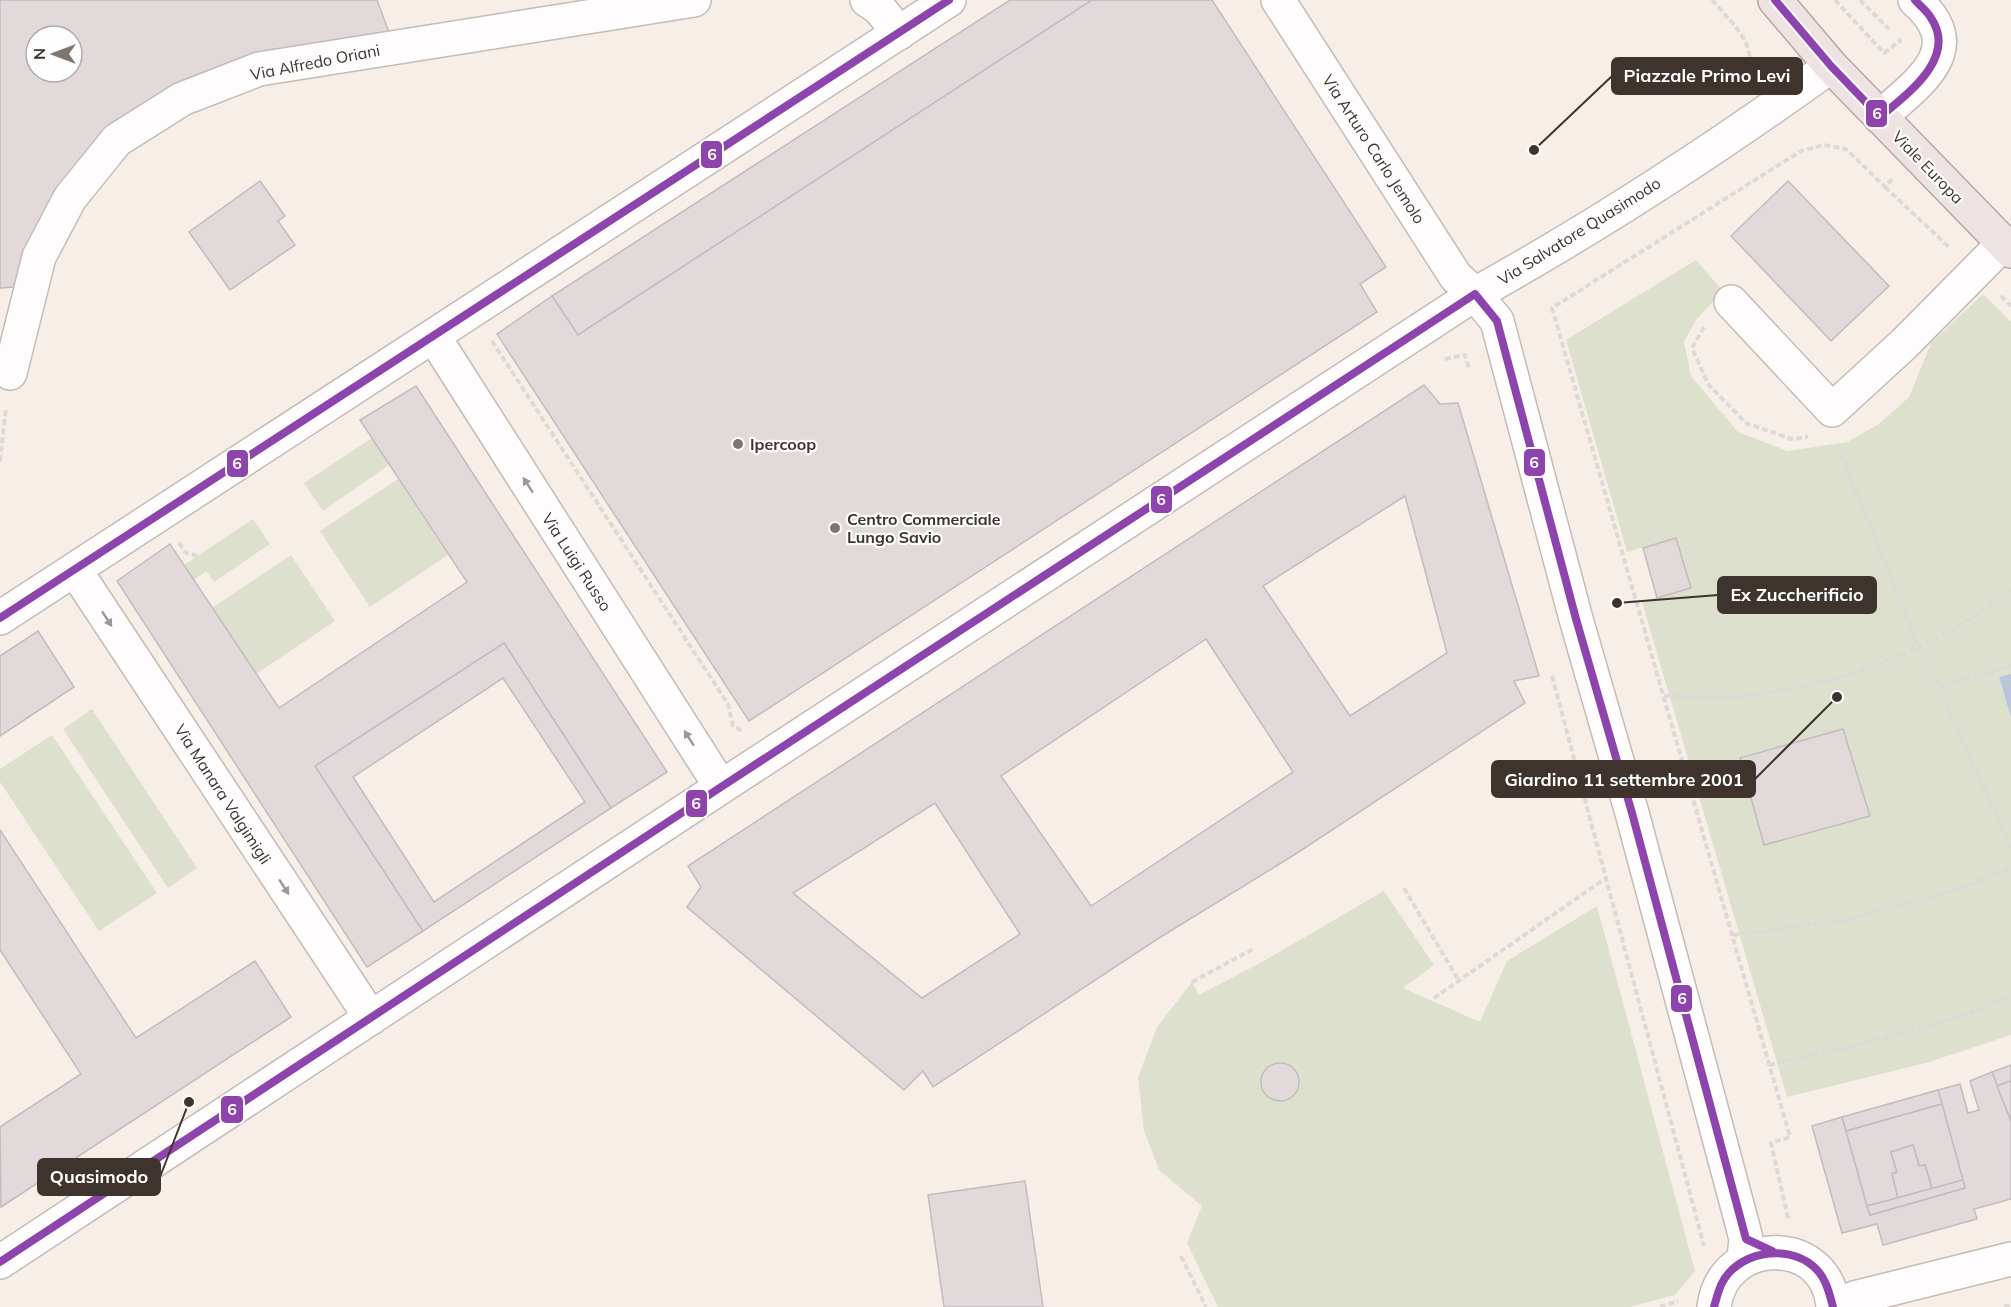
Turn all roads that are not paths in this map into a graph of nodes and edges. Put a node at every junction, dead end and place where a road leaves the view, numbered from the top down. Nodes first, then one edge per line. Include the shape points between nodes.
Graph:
1 (694, 0) edge
2 (867, 0) edge
3 (949, 0) edge
4 (1278, 0) edge
5 (1775, 0) edge
6 (1915, 0) edge
7 (899, 33) junction
8 (1832, 66) junction
9 (1880, 117) junction
10 (2007, 248) edge
11 (1475, 294) junction
12 (1731, 302) dead end
13 (434, 337) junction
14 (10, 373) road end
15 (75, 570) junction
16 (0, 618) edge
17 (720, 787) junction
18 (371, 1018) junction
19 (1763, 1244) junction
20 (2011, 1259) edge
21 (0, 1262) edge
22 (1839, 1298) edge
23 (1714, 1307) edge

1 - 14 street, Via Alfredo Oriani via 260,69 182,99 117,140 70,198 39,257
2 - 7 street via 879,8
3 - 7 street
4 - 11 street, Via Arturo Carlo Jemolo via 1456,276
5 - 8 main road, Viale Europa
6 - 9 street via 1928,11 1937,28 1940,49 1930,71
7 - 13 street
8 - 9 main road, Viale Europa
8 - 11 street, Via Salvatore Quasimodo via 1533,263
9 - 10 main road, Viale Europa
10 - 12 street via 1832,410
11 - 17 street, Via Salvatore Quasimodo
11 - 19 street, Via Arturo Carlo Jemolo via 1497,321 1632,813
13 - 15 street
17 -> 13 street, Via Luigi Russo
15 - 16 street
15 -> 18 street, Via Manara Valgimigli
17 - 18 street, Via Salvatore Quasimodo
18 - 21 street, Via Salvatore Quasimodo
19 - 22 street via 1802,1258
19 - 23 street via 1727,1274 1716,1293
20 - 22 street

